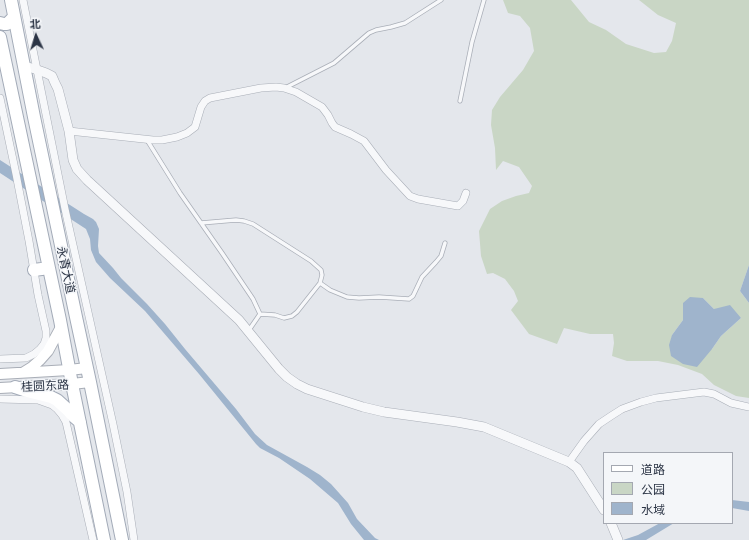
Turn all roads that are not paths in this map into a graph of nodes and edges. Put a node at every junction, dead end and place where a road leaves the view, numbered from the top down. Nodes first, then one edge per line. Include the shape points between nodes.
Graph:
1 (11, 0) edge
2 (23, 0) edge
3 (441, 0) edge
4 (484, 0) edge
5 (14, 17) junction
6 (0, 23) edge
7 (0, 37) edge
8 (3, 66) edge
9 (24, 66) junction
10 (36, 69) junction
11 (284, 88) junction
12 (0, 98) edge
13 (460, 101) dead end
14 (69, 131) junction
15 (147, 140) junction
16 (466, 193) dead end
17 (201, 223) junction
18 (445, 243) dead end
19 (49, 268) junction
20 (34, 270) junction
21 (320, 283) junction
22 (260, 314) junction
23 (76, 317) junction
24 (61, 323) junction
25 (248, 330) junction
26 (0, 359) edge
27 (87, 368) junction
28 (69, 370) junction
29 (23, 372) junction
30 (0, 374) edge
31 (90, 382) junction
32 (72, 384) junction
33 (15, 387) junction
34 (0, 388) edge
35 (0, 399) edge
36 (749, 408) edge
37 (81, 426) junction
38 (99, 426) junction
39 (569, 462) junction
40 (603, 508) edge
41 (611, 524) edge
42 (617, 536) edge
43 (93, 540) edge
44 (104, 540) edge
45 (122, 540) edge
46 (134, 540) edge

1 - 5 main road, 永青大道
2 - 10 street
3 - 11 lane via 405,23 369,33 334,63
4 - 13 lane
5 - 6 main road via 7,24
5 - 9 main road, 永青大道
7 - 8 main road, 永青大道
8 - 9 main road
8 - 19 main road, 永青大道
9 - 10 street
9 - 23 main road, 永青大道
10 - 14 street via 50,75 55,82
10 - 46 street via 113,424
11 - 15 street via 261,88 210,98 201,107 195,127 188,133 162,140
11 - 16 street via 322,107 335,127 364,141 410,196 458,206
12 - 20 street
14 - 15 street
14 - 25 street via 73,160 80,172
15 - 17 lane
17 - 21 lane via 236,220 253,224 312,261 321,270
17 - 22 lane via 245,287
18 - 21 lane via 441,256 422,277 409,299 347,297
19 - 20 main road
19 - 24 main road, 永青大道
20 - 26 street via 45,324 44,344 26,358
21 - 22 lane via 292,316 284,318
22 - 25 lane
23 - 24 main road
23 - 27 main road, 永青大道
24 - 28 main road, 永青大道
24 - 29 main road via 48,351 36,364
25 - 39 street via 287,377 307,389 384,412 484,427
27 - 28 main road, 桂圆东路
27 - 31 main road, 永青大道
28 - 29 main road, 桂圆东路
28 - 32 main road, 永青大道
29 - 30 main road, 桂圆东路
31 - 32 main road, 桂圆东路
31 - 38 main road, 永青大道
32 - 33 main road, 桂圆东路
32 - 37 main road, 永青大道
33 - 34 main road, 桂圆东路
33 - 37 main road via 57,400
35 - 43 street via 38,400 57,409 62,415 66,422
36 - 39 street via 704,392 641,402 622,409 599,424
37 - 38 main road
37 - 44 main road, 永青大道
38 - 45 main road, 永青大道
39 - 40 street via 577,468
41 - 42 street

